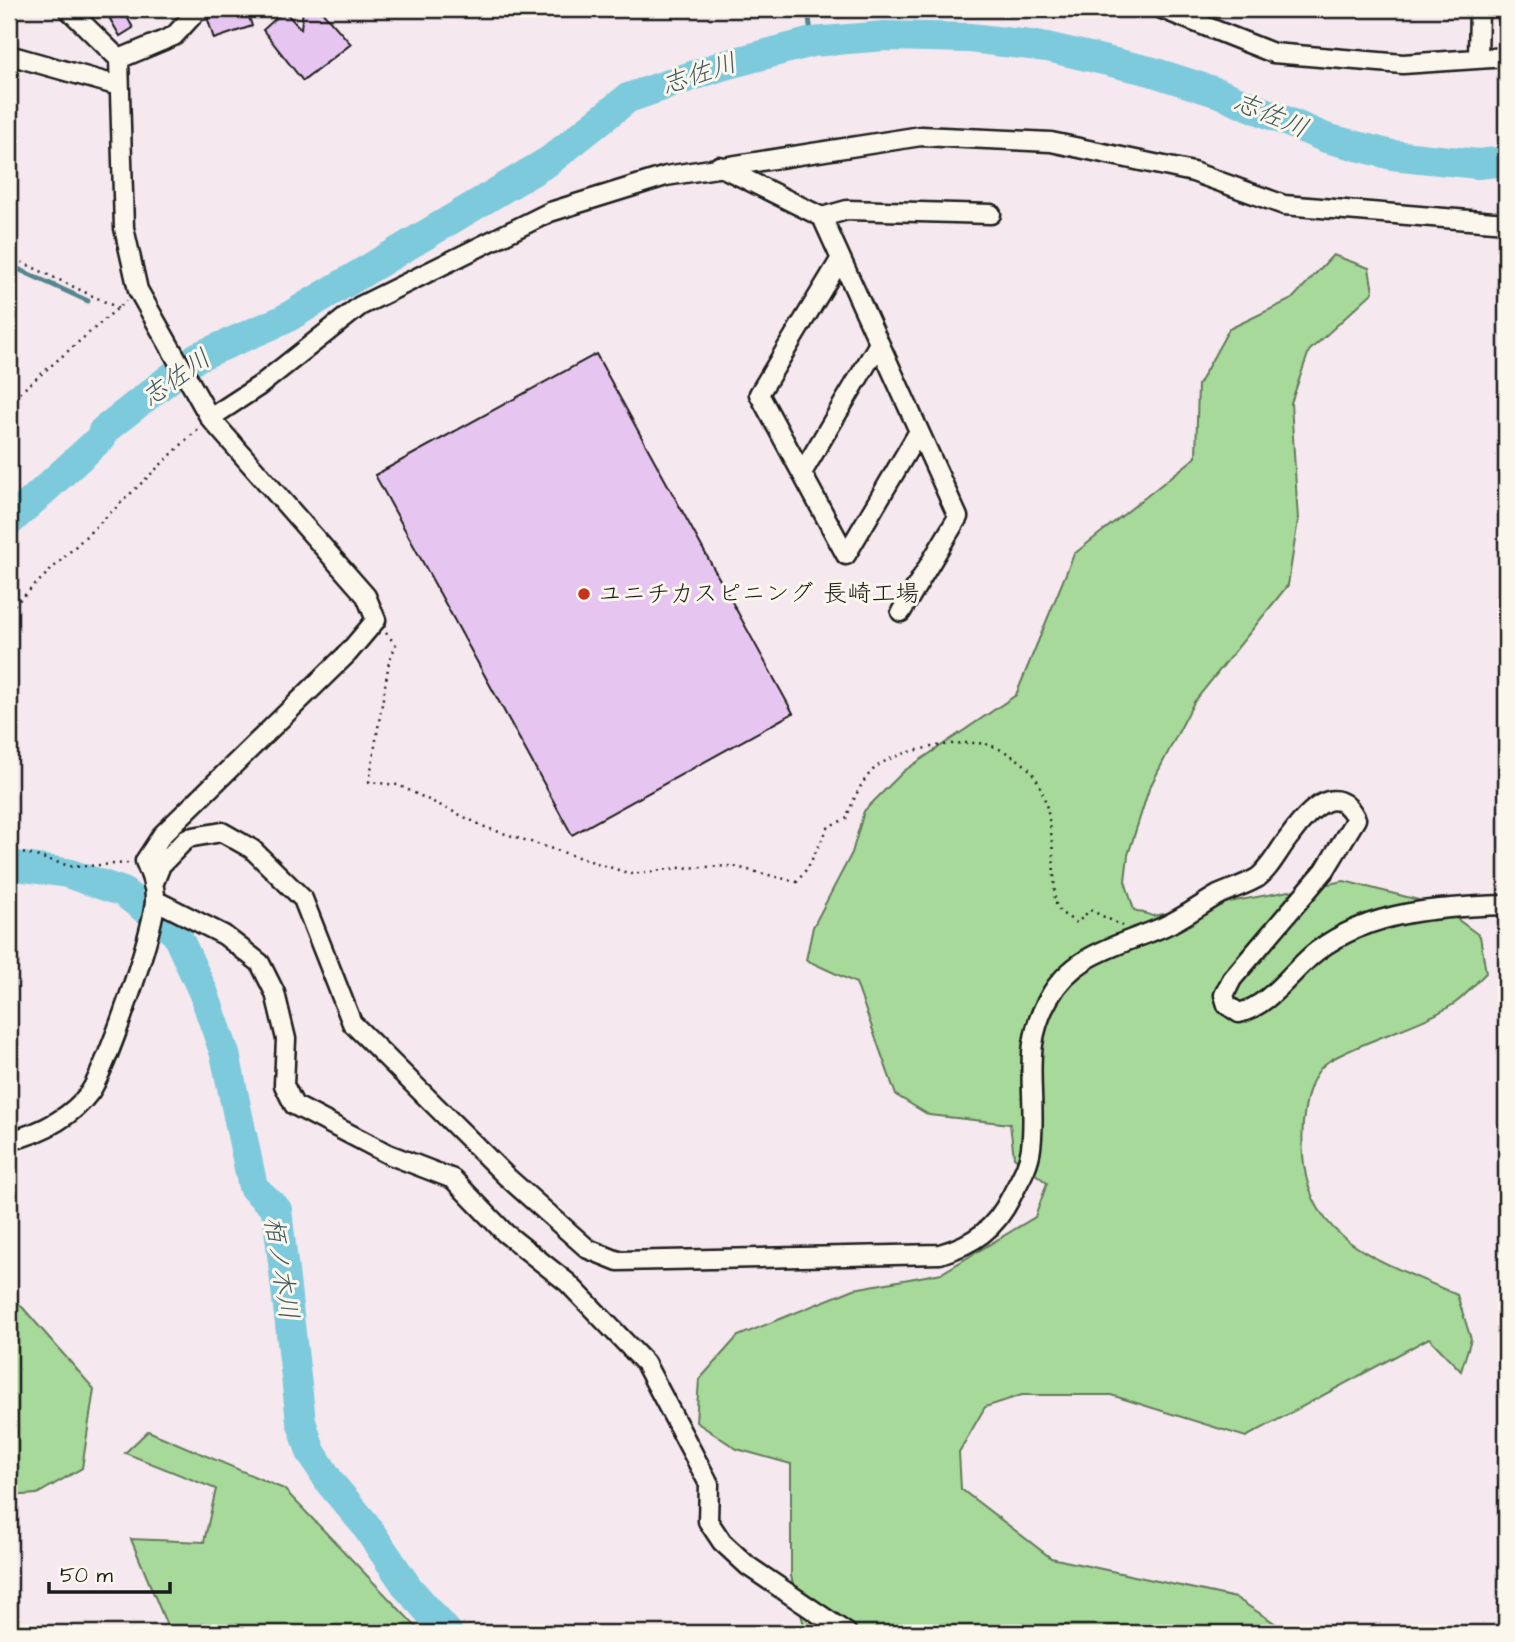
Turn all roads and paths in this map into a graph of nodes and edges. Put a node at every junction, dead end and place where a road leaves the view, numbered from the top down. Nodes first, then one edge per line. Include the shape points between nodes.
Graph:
1 (68, 9) edge
2 (205, 9) edge
3 (1162, 9) edge
4 (1479, 9) edge
5 (9, 55) edge
6 (1506, 57) edge
7 (119, 59) junction
8 (1478, 60) junction
9 (119, 86) junction
10 (719, 166) junction
11 (991, 214) dead end
12 (822, 217) junction
13 (1506, 223) edge
14 (9, 256) edge
15 (840, 260) junction
16 (138, 290) junction
17 (118, 308) junction
18 (878, 345) junction
19 (9, 402) edge
20 (210, 418) junction
21 (918, 433) junction
22 (802, 473) junction
23 (9, 610) edge
24 (901, 612) dead end
25 (376, 620) junction
26 (9, 852) edge
27 (145, 861) junction
28 (154, 893) junction
29 (1506, 905) edge
30 (1142, 934) junction
31 (9, 1141) edge
32 (847, 1633) edge

1 - 7 street
2 - 7 street via 174,36
3 - 8 street via 1273,53 1403,64
4 - 8 street
5 - 9 street
6 - 8 street
7 - 9 street
9 - 16 street via 124,228
10 - 12 street
10 - 13 street via 921,135 1051,142 1193,172 1284,205
10 - 20 street via 666,176 550,212 360,306 259,386
11 - 12 street via 847,210
12 - 15 street
14 - 17 path
15 - 18 street
15 - 22 street via 760,394
16 - 17 path
16 - 20 street
17 - 19 path
18 - 21 street
18 - 22 street
20 - 23 path
20 - 25 street via 366,596
21 - 22 street via 846,555
21 - 24 street via 958,517
25 - 27 street via 162,835
25 - 30 path via 396,645 389,662 369,782 398,785 487,828 631,874 732,866 797,882 829,826 846,820 858,790 879,765 938,747 990,745 1027,767 1040,789 1051,825 1055,902 1060,912 1077,923 1090,910
26 - 27 path via 73,867
27 - 28 street
28 - 30 street via 161,865 187,838 222,832 252,849 303,900 352,1023 507,1177 588,1249 618,1261 940,1254 967,1246 992,1228 1026,1169 1031,1149 1032,1034 1049,998 1076,964
28 - 31 street via 144,944 107,1056 89,1092 64,1118 35,1135
28 - 32 street via 224,935 260,963 275,993 286,1039 284,1086 294,1105 388,1154 453,1179 505,1233 568,1283 645,1363 709,1484 708,1521 722,1542 747,1566
29 - 30 street via 1453,906 1392,916 1346,931 1295,968 1254,1009 1239,1013 1227,1005 1224,995 1232,979 1325,870 1356,819 1341,802 1325,801 1308,812 1259,877

